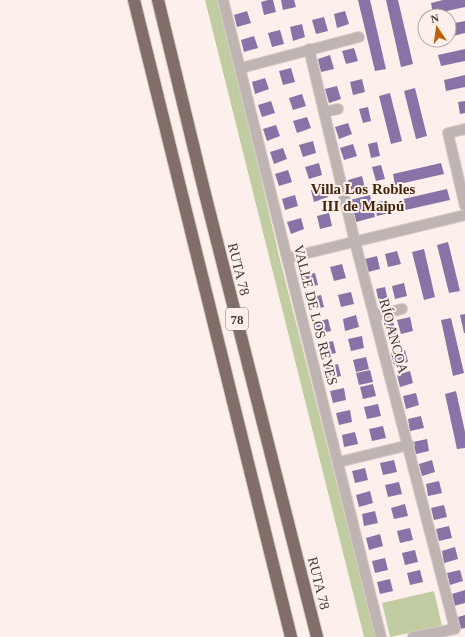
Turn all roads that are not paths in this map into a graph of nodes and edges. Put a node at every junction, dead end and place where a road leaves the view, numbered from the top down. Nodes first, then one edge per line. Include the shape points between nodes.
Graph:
1 (134, 0) edge
2 (158, 0) edge
3 (223, 0) edge
4 (359, 37) dead end
5 (309, 49) junction
6 (241, 68) junction
7 (338, 109) dead end
8 (324, 112) junction
9 (465, 129) edge
10 (465, 206) edge
11 (465, 215) edge
12 (355, 242) junction
13 (287, 258) junction
14 (402, 309) dead end
15 (375, 316) junction
16 (408, 445) junction
17 (339, 462) junction
18 (291, 637) edge
19 (317, 637) edge
20 (381, 637) edge
21 (413, 637) edge

1 - 18 highway, 78
2 - 19 highway, RUTA 78 / 78
3 - 6 street, VALLE DE LOS REYES
4 - 5 street
5 - 6 street
5 - 8 street, RÍO ANCOA
6 - 13 street, VALLE DE LOS REYES
7 - 8 street
8 - 12 street, RÍO ANCOA
9 - 10 street via 448,133
11 - 12 street
12 - 13 street
12 - 15 street, RÍO ANCOA
13 - 17 street, VALLE DE LOS REYES
14 - 15 street
15 - 16 street, RÍO ANCOA
16 - 17 street
16 - 21 street, RÍO ANCOA via 455,629
17 - 20 street, VALLE DE LOS REYES

